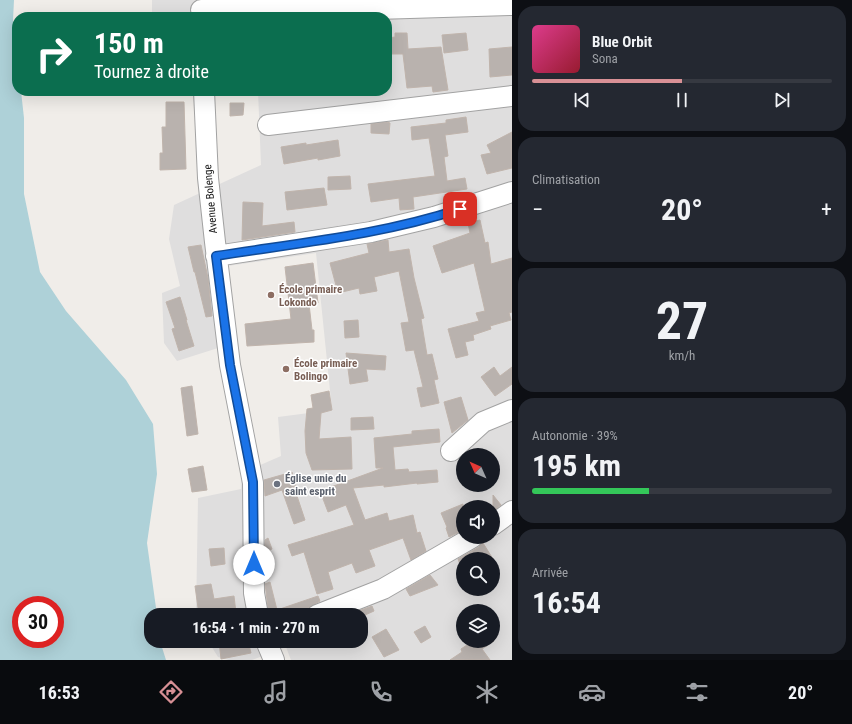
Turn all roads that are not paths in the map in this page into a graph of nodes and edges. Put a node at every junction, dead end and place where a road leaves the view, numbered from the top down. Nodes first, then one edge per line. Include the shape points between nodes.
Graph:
1 (512, 5) edge
2 (200, 9) edge
3 (204, 96) edge
4 (512, 96) edge
5 (268, 125) dead end
6 (512, 192) edge
7 (216, 256) junction
8 (512, 410) edge
9 (451, 451) dead end
10 (512, 511) edge
11 (500, 520) edge
12 (461, 544) edge
13 (257, 608) edge
14 (335, 608) edge
15 (269, 648) edge
16 (274, 660) edge

1 - 2 street via 343,10
3 - 7 street, Avenue Bolenge via 208,178
4 - 5 street
6 - 7 street via 434,217 371,232
7 - 13 street, Avenue Bolenge via 230,365 253,482 254,593
8 - 9 street via 483,422
10 - 11 street
12 - 14 street via 383,589
15 - 16 street

